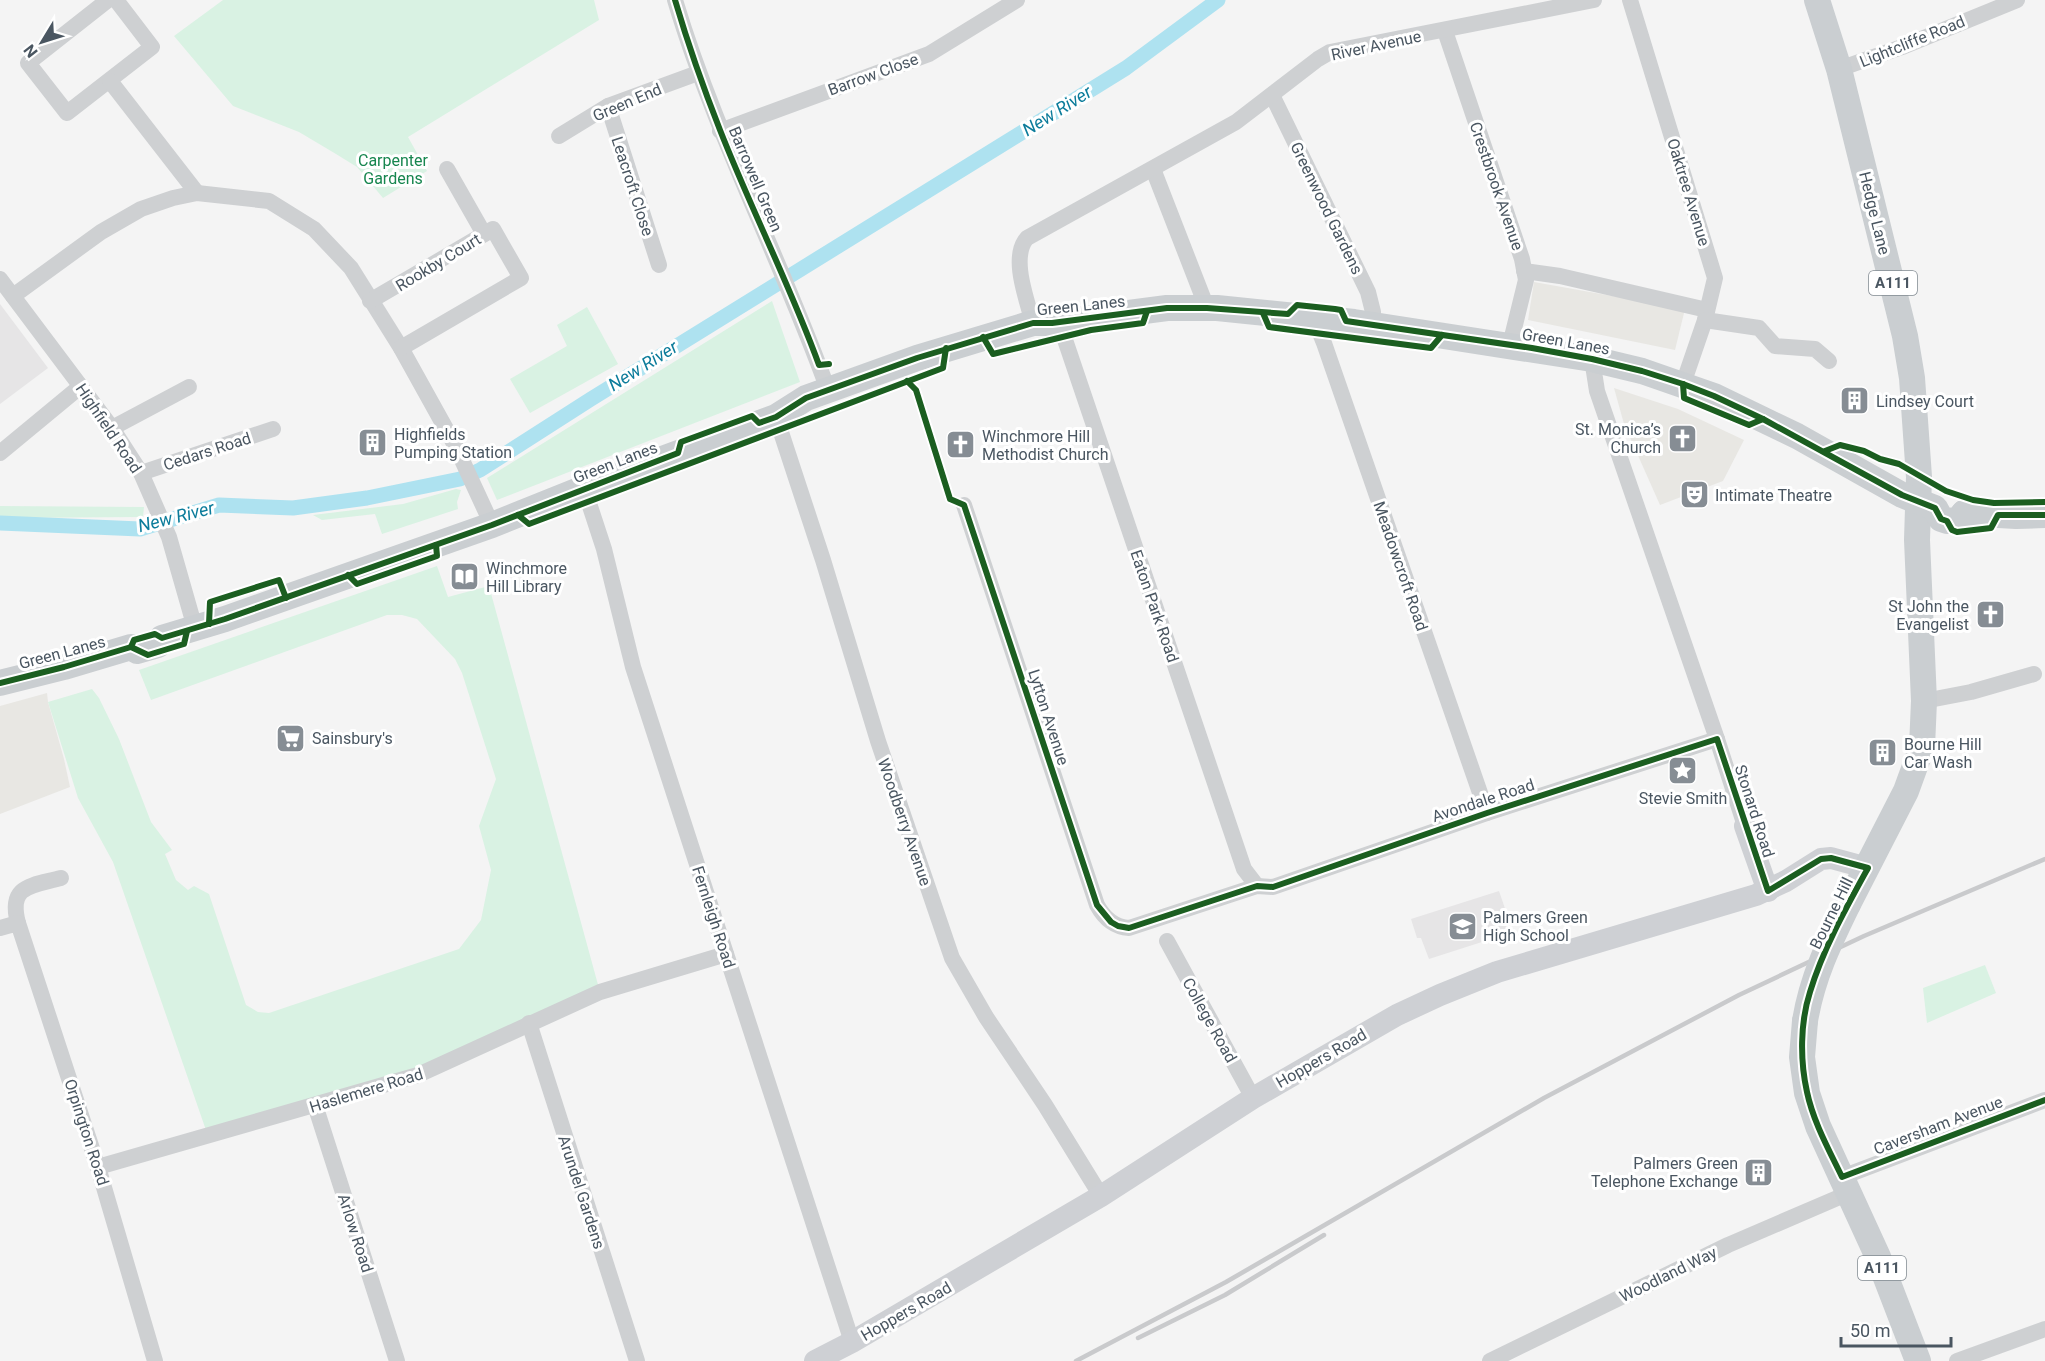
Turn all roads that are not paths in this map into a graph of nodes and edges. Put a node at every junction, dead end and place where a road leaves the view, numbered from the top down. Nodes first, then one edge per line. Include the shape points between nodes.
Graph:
1 (108, 0) edge
2 (116, 0) edge
3 (675, 0) edge
4 (1017, 0) edge
5 (1594, 0) edge
6 (1630, 0) edge
7 (1817, 0) edge
8 (2017, 0) edge
9 (1445, 31) junction
10 (1839, 69) junction
11 (698, 73) junction
12 (110, 81) junction
13 (1272, 95) junction
14 (608, 106) junction
15 (720, 130) junction
16 (559, 136) dead end
17 (1154, 169) junction
18 (447, 170) dead end
19 (197, 193) junction
20 (484, 234) junction
21 (659, 265) dead end
22 (1524, 271) junction
23 (0, 279) edge
24 (14, 296) junction
25 (370, 301) junction
26 (1207, 308) junction
27 (1706, 315) junction
28 (1320, 318) junction
29 (1059, 322) junction
30 (1033, 323) junction
31 (1372, 324) junction
32 (1510, 345) junction
33 (401, 348) junction
34 (1592, 359) junction
35 (1829, 361) dead end
36 (1683, 384) junction
37 (81, 386) junction
38 (189, 387) dead end
39 (828, 390) junction
40 (776, 417) junction
41 (112, 428) junction
42 (273, 429) dead end
43 (0, 453) edge
44 (141, 473) junction
45 (584, 488) junction
46 (964, 505) dead end
47 (1927, 505) junction
48 (2045, 515) edge
49 (492, 525) junction
50 (195, 628) junction
51 (2034, 674) dead end
52 (0, 683) edge
53 (1924, 701) junction
54 (1720, 746) junction
55 (1487, 813) junction
56 (1745, 826) joint
57 (1868, 868) junction
58 (61, 878) dead end
59 (1257, 886) junction
60 (1768, 891) junction
61 (18, 923) junction
62 (0, 928) edge
63 (1167, 941) dead end
64 (726, 954) junction
65 (529, 1023) junction
66 (1253, 1098) junction
67 (2045, 1100) edge
68 (315, 1105) junction
69 (98, 1167) junction
70 (1845, 1185) junction
71 (1101, 1196) junction
72 (2045, 1329) edge
73 (852, 1342) junction
74 (155, 1361) edge
75 (397, 1361) edge
76 (637, 1361) edge
77 (815, 1361) edge
78 (1490, 1361) edge
79 (1918, 1361) edge
80 (1957, 1361) edge

1 - 12 street via 28,63 68,113
2 - 12 street via 152,47
3 - 11 street, Barrowell Green
4 - 15 street, Barrow Close via 929,54
5 - 9 street, River Avenue
6 - 27 street, Oaktree Avenue via 1715,278
7 - 10 main road, Hedge Lane / A111
8 - 10 street, Lightcliffe Road
9 - 13 street, River Avenue via 1330,52
9 - 22 street, Crestbrook Avenue
10 - 47 main road, Hedge Lane / A111 via 1905,336
11 - 14 street, Green End
11 - 15 street, Barrowell Green
12 - 19 street
13 - 17 street, River Avenue via 1236,122
13 - 31 street, Greenwood Gardens via 1368,292
14 - 16 street, Green End
14 - 21 street, Leacroft Close
15 - 39 street, Barrowell Green
17 - 26 street
17 - 30 street, River Avenue via 1035,233 1022,244 1020,269
18 - 20 street
19 - 24 street via 141,209 122,219
19 - 25 street via 269,201 314,229 351,268
20 - 25 street, Rookby Court
20 - 33 street, Rookby Court via 493,230 521,278
22 - 27 street via 1560,276
22 - 32 street, Crestbrook Avenue via 1523,296
23 - 24 street, Highfield Road
24 - 37 street, Highfield Road
25 - 33 street
26 - 28 main road, Green Lanes
26 - 29 main road, Green Lanes via 1167,308
27 - 35 street via 1758,328 1775,346 1815,350
27 - 36 street, Oaktree Avenue
28 - 31 main road, Green Lanes
28 - 55 street, Meadowcroft Road via 1320,333
29 - 30 main road, Green Lanes
29 - 59 street, Eaton Park Road via 1244,869
30 - 39 main road, Green Lanes via 946,348
31 - 32 main road, Green Lanes
32 - 34 main road, Green Lanes
33 - 49 street via 456,447
34 - 36 main road, Green Lanes
34 - 54 street, Stonard Road via 1597,391
36 - 47 main road, Green Lanes via 1763,419
37 - 41 street, Highfield Road
37 - 43 street
38 - 41 street
39 - 40 main road, Green Lanes via 806,398
40 - 45 main road, Green Lanes
40 - 71 street, Woodberry Avenue via 878,741 952,958
41 - 44 street, Highfield Road
42 - 44 street, Cedars Road
44 - 50 street, Highfield Road via 169,537
45 - 49 main road, Green Lanes
45 - 64 street, Fernleigh Road via 604,549 633,667
46 - 59 street, Lytton Avenue via 1098,908 1114,924 1129,928
47 - 48 main road, Green Lanes via 1958,504 1964,513
47 - 53 main road, Bourne Hill / A111 via 1917,540
49 - 50 main road, Green Lanes
50 - 52 main road, Green Lanes via 162,638 154,634 134,640 131,647
51 - 53 street
53 - 57 main road, Bourne Hill / A111 via 1922,747 1906,791
54 - 55 street, Avondale Road
54 - 56 street, Stonard Road
55 - 59 street, Avondale Road via 1273,887
56 - 60 street, Stonard Road
57 - 60 street, Hoppers Road via 1821,859
57 - 70 main road, Bourne Hill / A111, bridge via 1830,941 1809,993 1805,1021 1807,1093
58 - 61 street, Orpington Road via 25,888 16,898
60 - 66 street, Hoppers Road via 1497,972 1440,994
61 - 62 street
61 - 69 street, Orpington Road
63 - 66 street, College Road
64 - 65 street, Haslemere Road via 600,992
64 - 73 street, Fernleigh Road
65 - 68 street, Haslemere Road via 418,1075
65 - 76 street, Arundel Gardens
66 - 71 street, Hoppers Road
67 - 70 street, Caversham Avenue
68 - 69 street, Haslemere Road
68 - 75 street, Arlow Road
69 - 74 street, Orpington Road
70 - 78 street, Woodland Way
70 - 79 main road, Bourne Hill / A111
71 - 73 street, Hoppers Road
72 - 80 street
73 - 77 street, Hoppers Road

